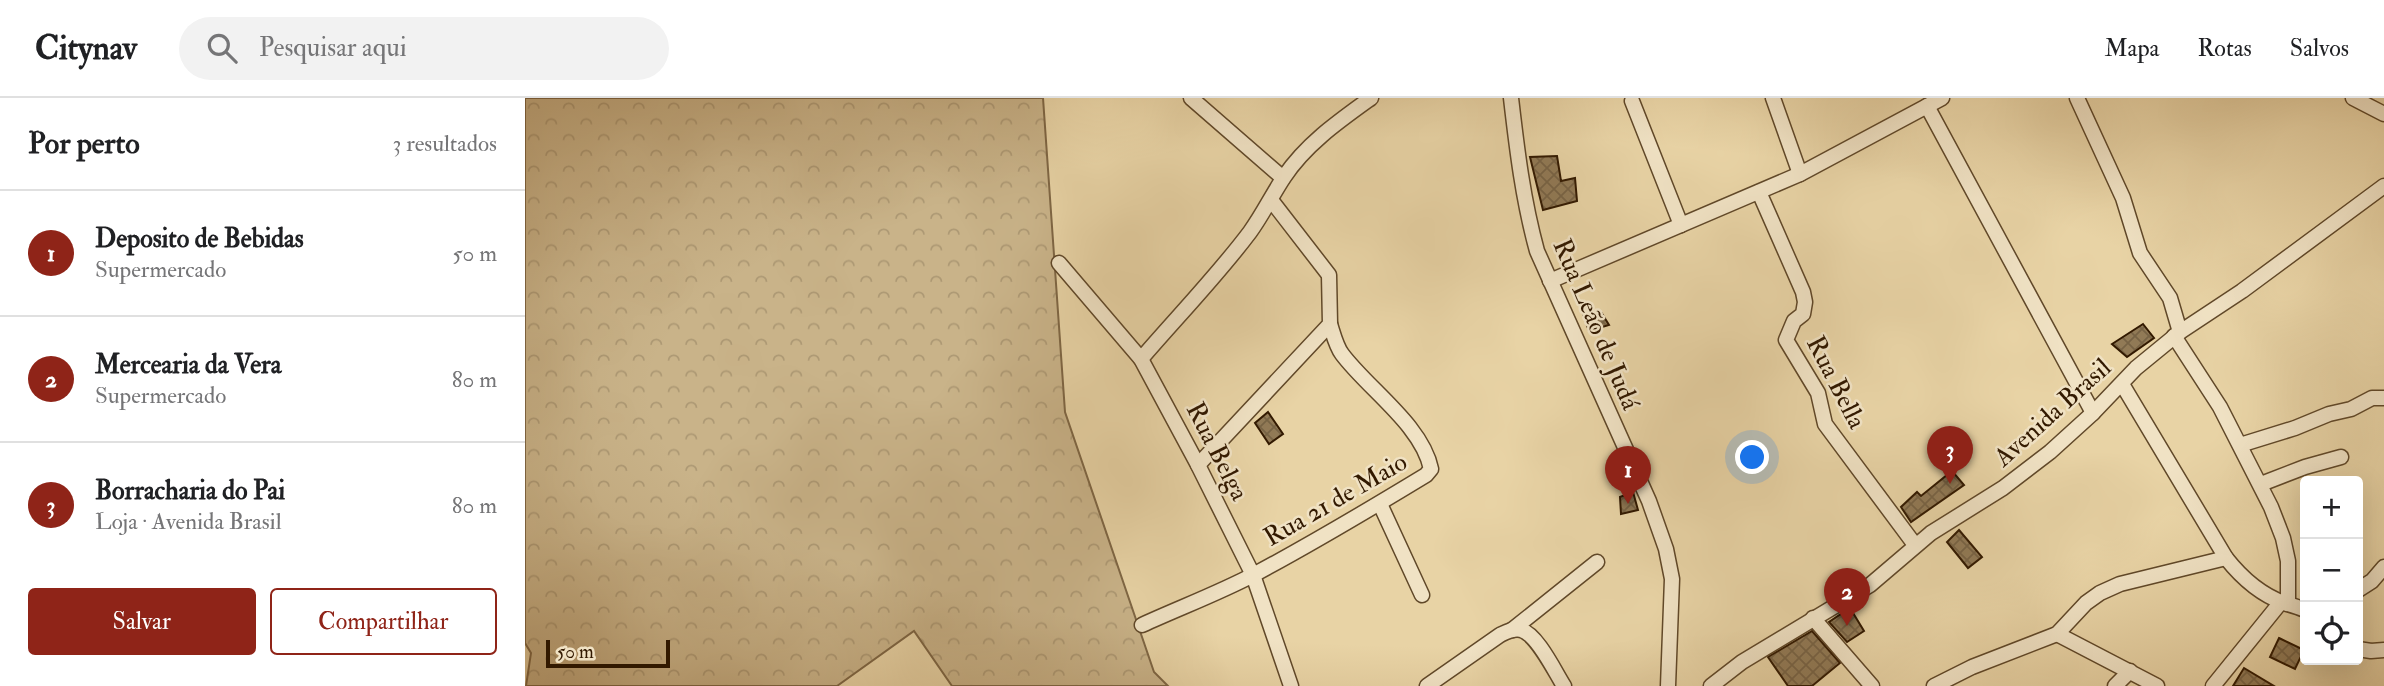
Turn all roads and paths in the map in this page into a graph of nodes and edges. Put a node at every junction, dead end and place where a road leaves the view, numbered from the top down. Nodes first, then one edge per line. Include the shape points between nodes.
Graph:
1 (1191, 98) edge
2 (1371, 98) edge
3 (1511, 98) edge
4 (1773, 98) edge
5 (1943, 98) edge
6 (2077, 98) edge
7 (2353, 98) edge
8 (1632, 101) dead end
9 (1927, 106) junction
10 (2384, 114) edge
11 (1800, 174) junction
12 (1283, 178) junction
13 (2384, 186) edge
14 (1759, 192) junction
15 (1271, 200) junction
16 (1681, 225) junction
17 (1059, 263) dead end
18 (1550, 281) junction
19 (1330, 324) junction
20 (2177, 334) junction
21 (1141, 359) junction
22 (2122, 384) junction
23 (2384, 398) edge
24 (2093, 413) junction
25 (2240, 444) junction
26 (2341, 457) dead end
27 (1198, 465) junction
28 (2261, 484) junction
29 (1380, 504) junction
30 (1915, 545) junction
31 (2226, 558) junction
32 (1597, 562) dead end
33 (2384, 567) edge
34 (1253, 575) junction
35 (2363, 587) edge
36 (1422, 595) dead end
37 (2285, 603) junction
38 (2300, 608) edge
39 (1813, 618) junction
40 (1142, 625) dead end
41 (1512, 630) junction
42 (2057, 634) junction
43 (2363, 650) edge
44 (2384, 650) edge
45 (2130, 671) junction
46 (2148, 684) edge
47 (1291, 686) edge
48 (1427, 686) edge
49 (1564, 686) edge
50 (1668, 686) edge
51 (1710, 686) edge
52 (1873, 686) edge
53 (1934, 686) edge
54 (2115, 686) edge
55 (2213, 686) edge

1 - 12 street
2 - 12 street via 1327,130
3 - 18 street, Rua Leão de Judá via 1528,220
4 - 11 street
5 - 9 street
6 - 20 street via 2123,198 2140,253 2170,298
7 - 10 street
8 - 16 street
9 - 11 street
9 - 24 street
11 - 14 street
12 - 15 street
13 - 20 street, Avenida Brasil
14 - 16 street
14 - 30 street, Rua Bella via 1805,302 1803,314 1794,321 1786,340 1818,393 1825,424
15 - 19 street via 1329,275
15 - 21 street via 1249,233
16 - 18 street
17 - 21 street, Rua Belga
18 - 50 street, Rua Leão de Judá via 1667,549 1672,579
19 - 27 street
19 - 29 street, Rua 21 de Maio via 1340,352 1411,430 1431,469
20 - 22 street, Avenida Brasil
20 - 25 street
21 - 27 street, Rua Belga
22 - 24 street, Avenida Brasil
22 - 31 street
23 - 25 street via 2372,398
24 - 30 street, Avenida Brasil via 2003,488
25 - 28 street
26 - 28 street
27 - 34 street, Rua Belga
28 - 37 street via 2288,561
29 - 34 street, Rua 21 de Maio
29 - 36 street
30 - 39 street, Avenida Brasil via 1870,585
31 - 37 street via 2259,590
31 - 42 street via 2120,584 2086,603
32 - 41 street
33 - 35 street
34 - 40 street, Rua 21 de Maio
34 - 47 street, Rua Belga
37 - 38 street
37 - 55 street
39 - 51 street, Avenida Brasil
39 - 52 street
41 - 48 street
41 - 49 street via 1533,637
42 - 45 street
42 - 53 street
43 - 44 street
45 - 46 street
45 - 54 street

